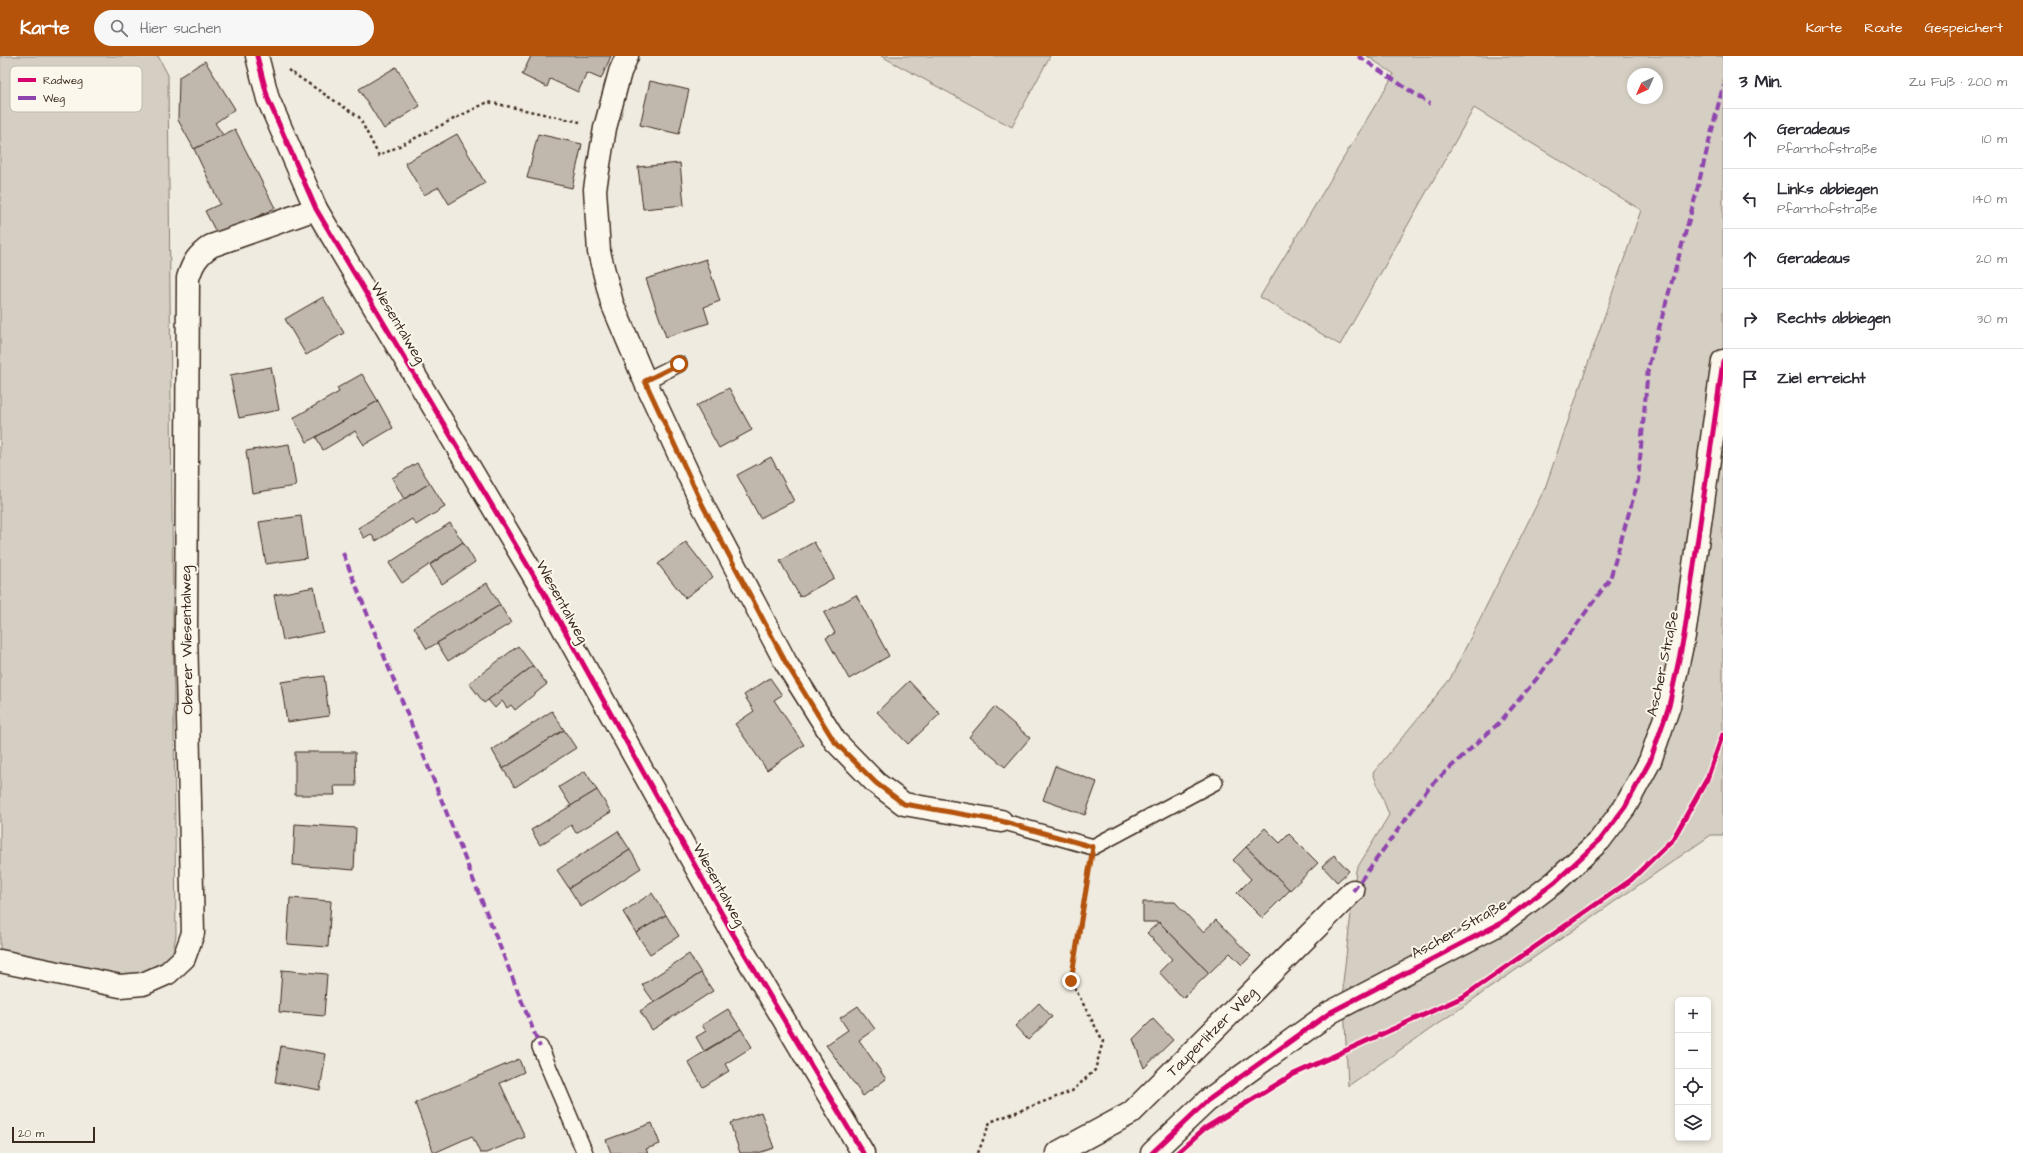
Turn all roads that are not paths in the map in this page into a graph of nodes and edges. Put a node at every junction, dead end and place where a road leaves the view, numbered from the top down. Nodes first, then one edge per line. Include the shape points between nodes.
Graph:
1 (627, 56) edge
2 (258, 57) edge
3 (316, 209) junction
4 (1723, 361) edge
5 (679, 364) dead end
6 (645, 381) junction
7 (1215, 782) dead end
8 (1001, 821) joint
9 (1352, 891) dead end
10 (0, 961) edge
11 (540, 1047) dead end
12 (585, 1153) edge
13 (863, 1153) edge
14 (1057, 1153) edge
15 (1152, 1153) edge

1 - 6 street via 620,72 605,128 595,189 599,252 612,303
2 - 3 street, Wiesentalweg via 268,99
3 - 10 street, Oberer Wiesentalweg via 211,246 195,260 188,278 186,631 193,933 184,958 168,974 143,984 120,986
3 - 13 street, Wiesentalweg via 541,588 732,934
4 - 15 street, Ascher Straße via 1684,636 1669,706 1650,761 1625,807 1600,840 1566,872 1501,923 1331,1012 1207,1101
5 - 6 lane
6 - 8 street via 703,506 746,588 786,663 834,741 876,783 904,804
7 - 8 lane via 1093,847
9 - 14 street, Tauperlitzer Weg via 1131,1113
11 - 12 lane

